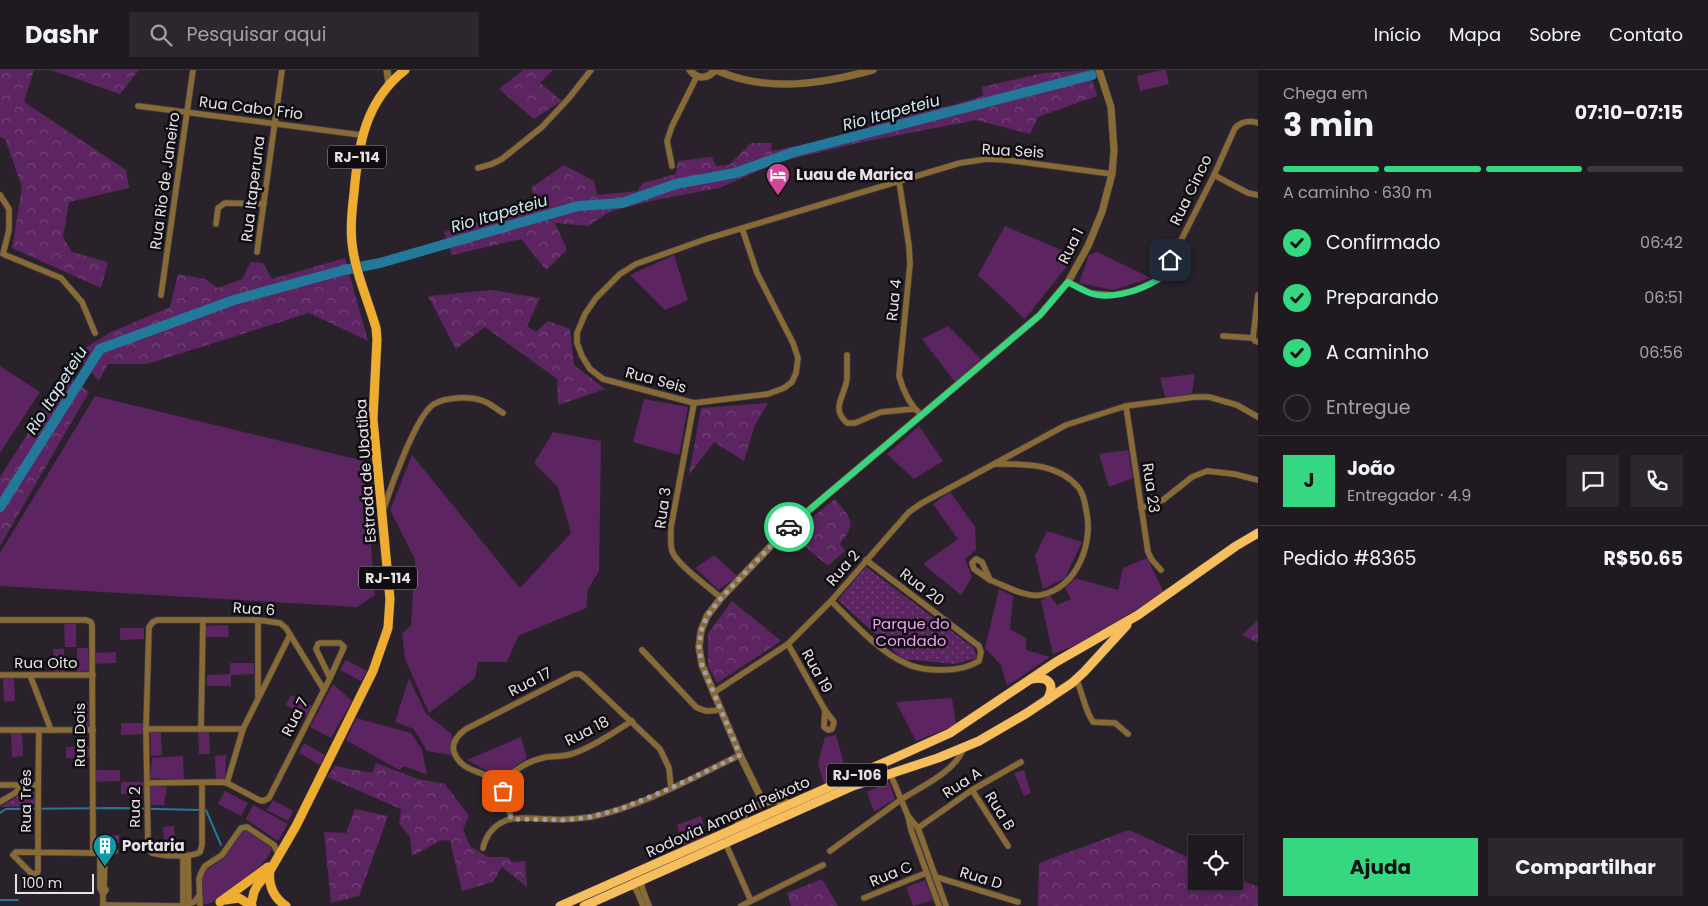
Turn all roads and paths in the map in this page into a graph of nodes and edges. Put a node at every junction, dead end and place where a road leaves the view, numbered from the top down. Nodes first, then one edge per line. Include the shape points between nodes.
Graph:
1 (194, 70) edge
2 (282, 70) edge
3 (387, 70) edge
4 (405, 70) edge
5 (591, 70) edge
6 (690, 70) edge
7 (716, 70) edge
8 (873, 70) edge
9 (1099, 70) edge
10 (697, 76) junction
11 (389, 85) junction
12 (138, 106) dead end
13 (188, 113) junction
14 (274, 123) junction
15 (1258, 123) edge
16 (361, 136) junction
17 (672, 166) dead end
18 (478, 168) dead end
19 (1112, 174) junction
20 (1214, 175) junction
21 (900, 181) junction
22 (0, 195) edge
23 (1258, 195) edge
24 (264, 204) junction
25 (216, 224) dead end
26 (742, 228) junction
27 (257, 252) dead end
28 (1068, 282) junction
29 (161, 295) dead end
30 (1258, 295) edge
31 (95, 333) dead end
32 (1223, 336) dead end
33 (1256, 340) edge
34 (847, 355) dead end
35 (694, 403) junction
36 (1126, 406) junction
37 (914, 409) junction
38 (502, 412) dead end
39 (921, 415) junction
40 (1258, 417) edge
41 (994, 464) junction
42 (1258, 480) edge
43 (1141, 508) junction
44 (382, 516) junction
45 (1258, 533) edge
46 (866, 560) junction
47 (1161, 570) dead end
48 (990, 580) dead end
49 (721, 598) junction
50 (831, 601) junction
51 (1138, 615) junction
52 (0, 620) edge
53 (203, 620) junction
54 (258, 620) junction
55 (149, 627) joint
56 (290, 634) junction
57 (296, 643) junction
58 (285, 644) junction
59 (788, 644) junction
60 (642, 650) dead end
61 (258, 668) junction
62 (270, 672) junction
63 (93, 675) junction
64 (0, 676) edge
65 (30, 676) junction
66 (330, 678) junction
67 (1032, 678) junction
68 (1076, 679) junction
69 (324, 690) junction
70 (713, 693) junction
71 (258, 698) junction
72 (1047, 700) junction
73 (721, 709) junction
74 (825, 710) dead end
75 (632, 721) junction
76 (146, 728) junction
77 (200, 728) junction
78 (243, 729) junction
79 (0, 730) edge
80 (39, 730) junction
81 (51, 730) junction
82 (93, 730) junction
83 (1128, 734) dead end
84 (964, 748) junction
85 (740, 755) junction
86 (1021, 762) dead end
87 (890, 773) junction
88 (202, 783) junction
89 (227, 783) junction
90 (0, 784) edge
91 (148, 784) junction
92 (23, 785) junction
93 (38, 785) junction
94 (501, 785) junction
95 (671, 788) junction
96 (972, 790) junction
97 (901, 800) junction
98 (0, 802) edge
99 (764, 804) junction
100 (792, 804) junction
101 (908, 816) junction
102 (511, 819) junction
103 (918, 828) junction
104 (734, 830) junction
105 (725, 842) junction
106 (1008, 846) dead end
107 (483, 848) dead end
108 (103, 851) junction
109 (115, 851) dead end
110 (830, 851) dead end
111 (38, 853) junction
112 (92, 853) junction
113 (186, 856) junction
114 (275, 862) junction
115 (823, 865) dead end
116 (926, 873) junction
117 (936, 877) junction
118 (642, 880) junction
119 (630, 885) junction
120 (105, 892) junction
121 (199, 896) junction
122 (864, 898) dead end
123 (751, 901) junction
124 (1018, 902) dead end
125 (218, 904) edge
126 (186, 905) edge
127 (103, 906) edge
128 (200, 906) edge
129 (251, 906) edge
130 (286, 906) edge
131 (560, 906) edge
132 (584, 906) edge
133 (643, 906) edge
134 (649, 906) edge
135 (742, 906) edge
136 (939, 906) edge
137 (946, 906) edge

1 - 13 street, Rua Rio de Janeiro
2 - 14 street, Rua Itaperuna
3 - 11 street
4 - 11 main road, Estrada de Ubatiba / RJ-114
5 - 18 street via 542,127 502,159
6 - 10 street
7 - 8 street via 765,84 813,83
7 - 10 street via 707,77
9 - 19 street, Rua 1 via 1110,107 1114,150
10 - 17 street via 667,141
11 - 16 main road, Estrada de Ubatiba / RJ-114 via 374,105
12 - 13 street, Rua Cabo Frio
13 - 14 street, Rua Cabo Frio
13 - 29 street, Rua Rio de Janeiro
14 - 16 street, Rua Cabo Frio
14 - 24 street, Rua Itaperuna
15 - 20 street, Rua Cinco via 1246,121 1235,128
16 - 44 main road, Estrada de Ubatiba / RJ-114 via 351,233 355,259 378,339 373,419
19 - 21 street, Rua Seis via 987,159 960,163
19 - 28 street, Rua 1 via 1102,212
20 - 23 street
20 - 28 street, Rua Cinco via 1158,280 1133,291 1113,295 1090,293
21 - 26 street, Rua Seis
21 - 37 street, Rua 4 via 910,264 900,376 903,390
22 - 31 street via 9,209 9,230 3,254 61,278 82,302
24 - 25 street via 225,203 218,208
24 - 27 street, Rua Itaperuna
26 - 35 street, Rua Seis via 757,273 793,343 798,358 796,373 784,388 768,394
26 - 35 street, Rua Seis via 636,264 620,274 596,298 577,333 582,356 590,369 603,379
28 - 39 street, Rua 1 via 1040,315
30 - 33 street
32 - 33 street
34 - 37 street via 847,379 838,408 847,423 881,412
35 - 49 street, Rua 3 via 671,527 672,551 679,562
36 - 40 street, Rua 2 via 1209,397 1237,405
36 - 41 street, Rua 2 via 1066,425
36 - 43 street, Rua 23
37 - 39 street, Rua 4
38 - 44 street via 484,401 467,398 435,403 429,408 409,444
39 - 49 street, Rua 1 via 788,528
41 - 46 street, Rua 2 via 922,502 901,520
41 - 48 street, Rua 2 via 1042,466 1065,476 1078,488 1084,500 1089,535 1082,561 1065,582 1052,591 1026,594
42 - 43 street via 1207,471 1192,477 1163,500
43 - 47 street, Rua 23 via 1148,555
44 - 114 main road, Estrada de Ubatiba / RJ-114 via 390,610 383,645 352,716
45 - 51 highway, Rodovia Amaral Peixoto / RJ-106
46 - 50 street, Rua 2
46 - 50 street, Rua 20 via 979,646 982,652 979,661 957,670 906,664 891,655
49 - 70 street, Rua 1 via 707,616 699,648
50 - 59 street, Rua 2
51 - 67 highway, Rodovia Amaral Peixoto / RJ-106
51 - 68 highway, Rodovia Amaral Peixoto / RJ-106
52 - 63 street, Rua Dois via 91,622
53 - 54 street, Rua 6
53 - 55 street, Rua 6 via 157,620
53 - 77 street
54 - 56 street, Rua 6 via 280,623
54 - 61 street
55 - 76 street, Rua 2
56 - 57 street, Rua 6
56 - 58 street
57 - 58 street
57 - 69 street, Rua 6
58 - 62 street
59 - 70 street, Rua 2
59 - 74 street, Rua 19
60 - 73 street via 696,707 712,712
61 - 62 street
61 - 71 street
62 - 71 street
63 - 65 street, Rua Oito
63 - 82 street, Rua Dois
64 - 65 street, Rua Oito
65 - 81 street
66 - 66 street, Rua 7 via 344,647 340,644 318,644 316,647
66 - 69 street, Rua 7
67 - 72 highway via 1044,678 1050,682 1052,689
67 - 100 highway, Rodovia Amaral Peixoto / RJ-106 via 928,744
68 - 72 highway, Rodovia Amaral Peixoto / RJ-106
68 - 83 street via 1093,722 1112,722
69 - 89 street, Rua 7 via 269,798 258,800
70 - 73 street, Rua 1
71 - 78 street
72 - 84 highway, Rodovia Amaral Peixoto / RJ-106
73 - 85 street, Rua 1
75 - 94 street, Rua 18 via 577,752 531,762 511,774
75 - 94 street, Rua 17 via 583,676 570,676 466,729 456,738 453,747 460,762
75 - 95 street, Rua 17 via 663,755 669,768
76 - 77 street
76 - 91 street, Rua 2
77 - 78 street
78 - 89 street
79 - 80 street
80 - 81 street
80 - 93 street, Rua Três
81 - 82 street
82 - 112 street, Rua Dois
84 - 87 highway, Rodovia Amaral Peixoto / RJ-106
84 - 97 street via 961,756 947,770
85 - 95 street
85 - 99 street, Rua 1
86 - 96 street, Rua A
87 - 97 street
87 - 105 highway, Rodovia Amaral Peixoto / RJ-106
88 - 89 street
88 - 91 street
88 - 113 street via 201,849 195,855
90 - 92 street
91 - 113 street, Rua 2 via 150,852
92 - 93 street
92 - 98 street
93 - 111 street, Rua Três
94 - 102 street
95 - 102 street via 620,809 590,817
96 - 103 street, Rua A
96 - 106 street, Rua B
97 - 101 street
97 - 110 street
99 - 100 street via 776,800
99 - 104 street via 748,812
100 - 104 highway, Rodovia Amaral Peixoto / RJ-106
101 - 103 street
101 - 116 street
102 - 107 street via 495,827
103 - 117 street
104 - 131 highway, Rodovia Amaral Peixoto / RJ-106
105 - 118 highway, Rodovia Amaral Peixoto / RJ-106
105 - 123 street
108 - 109 street
108 - 112 street
108 - 120 street
108 - 120 street via 100,888
111 - 111 street, Rua Três via 36,874 32,874 13,855 16,852
111 - 112 street
113 - 126 street
114 - 121 street via 274,845 250,828 242,827 224,853 202,871
114 - 125 main road, Estrada de Ubatiba / RJ-114
114 - 129 main road, Estrada de Ubatiba / RJ-114 via 254,892
114 - 130 main road via 270,880 272,891
115 - 123 street
116 - 122 street, Rua C
116 - 136 street
117 - 124 street, Rua D
117 - 137 street
118 - 119 highway, Rodovia Amaral Peixoto / RJ-106
118 - 134 street via 641,886
119 - 132 highway, Rodovia Amaral Peixoto / RJ-106
119 - 133 street via 636,889
120 - 127 street
121 - 126 street
121 - 128 street
123 - 135 street
125 - 129 main road, RJ-114 via 234,898
126 - 127 street

